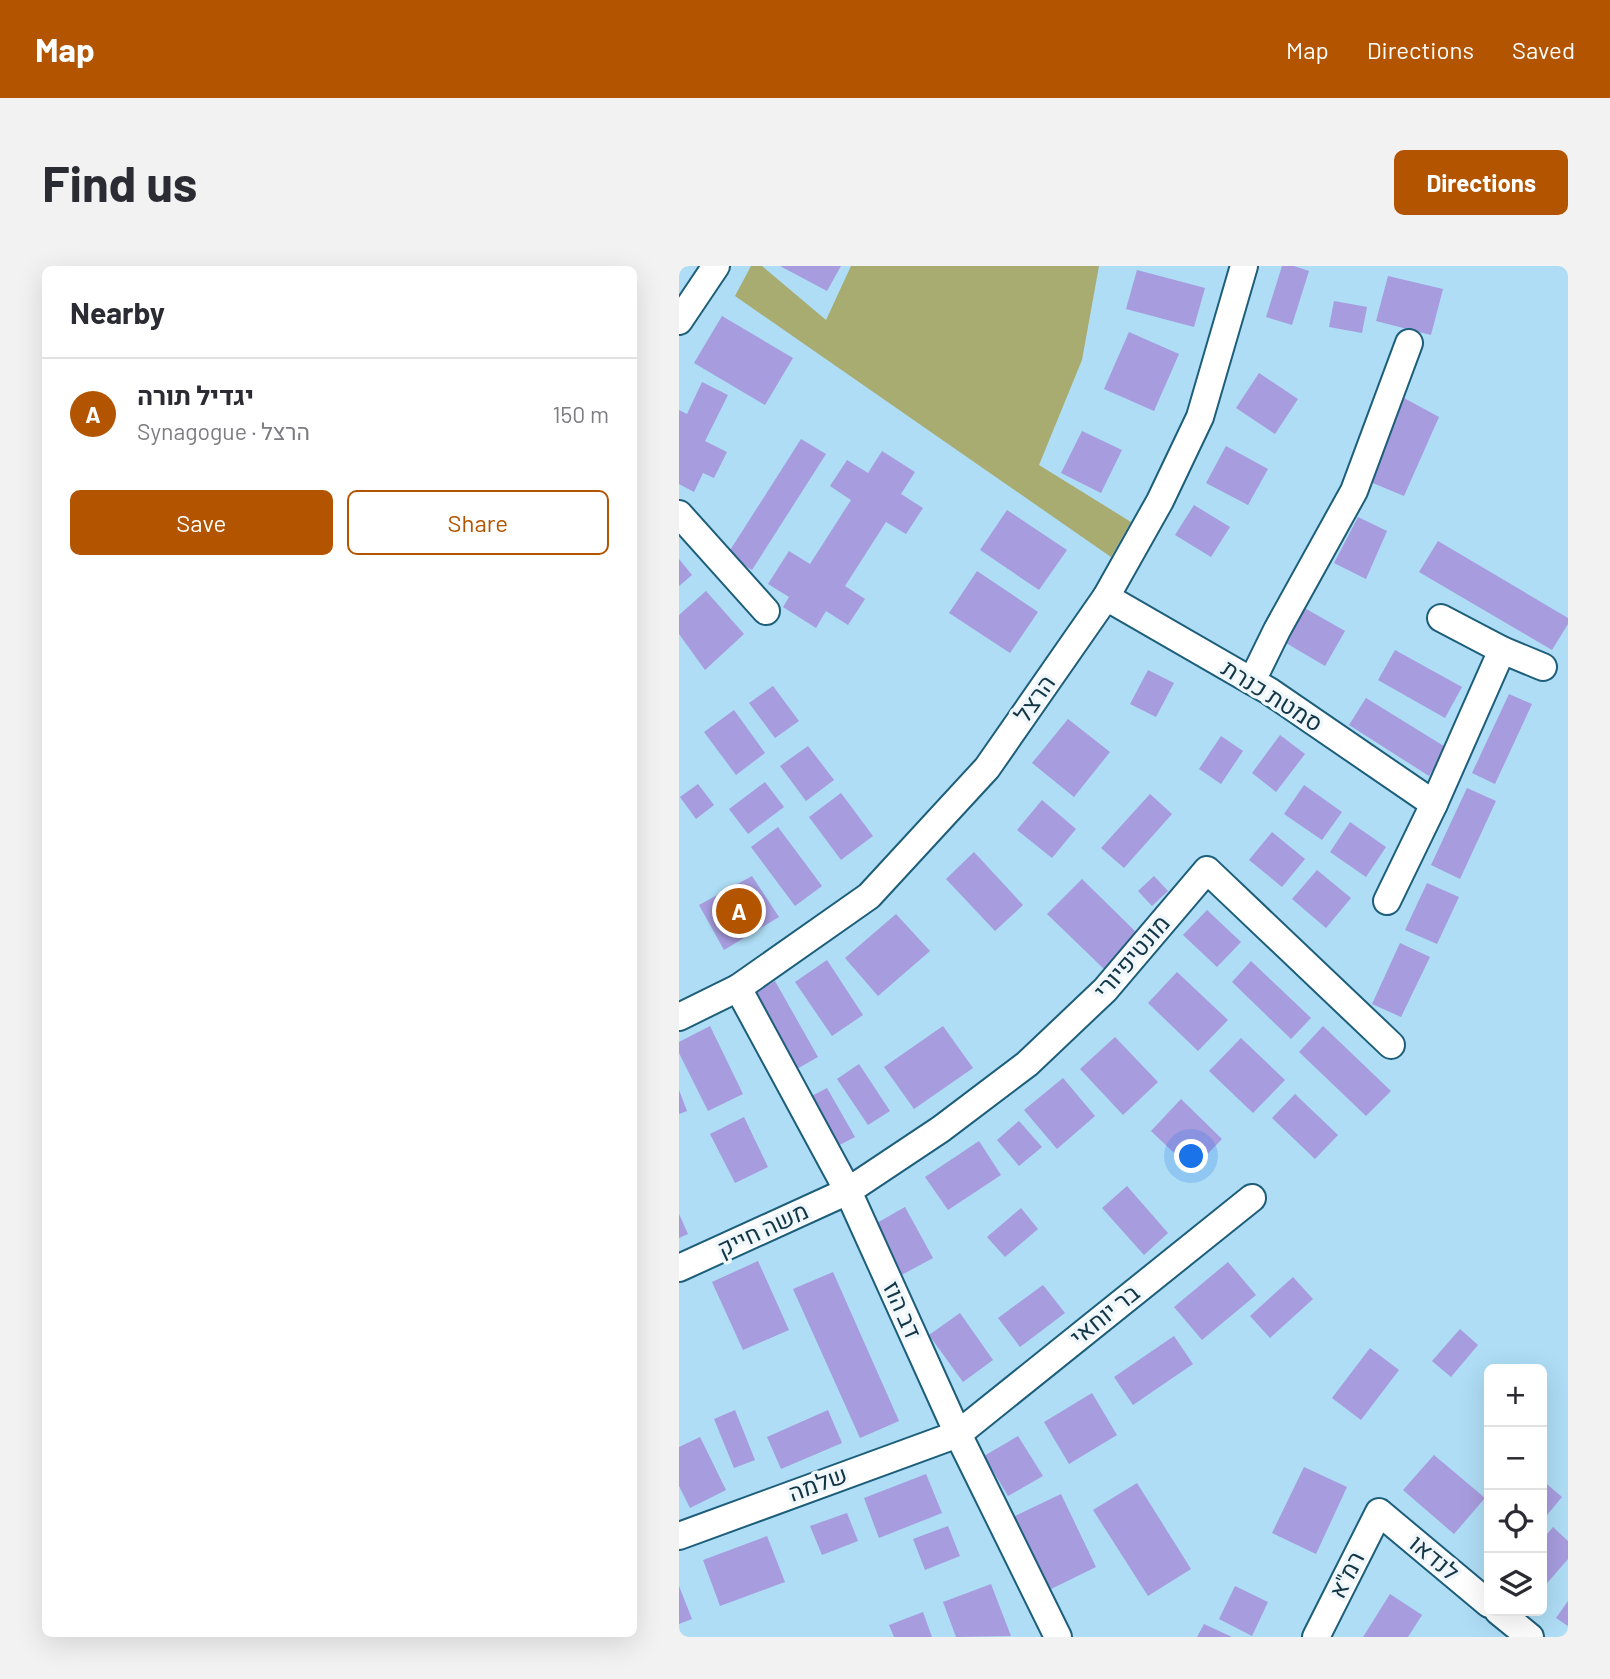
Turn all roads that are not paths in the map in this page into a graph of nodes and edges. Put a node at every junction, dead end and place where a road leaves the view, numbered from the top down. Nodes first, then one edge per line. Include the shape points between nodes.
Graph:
1 (716, 266) edge
2 (1244, 266) edge
3 (679, 321) edge
4 (1409, 343) dead end
5 (679, 514) edge
6 (1106, 597) junction
7 (766, 611) dead end
8 (1441, 618) dead end
9 (1502, 650) junction
10 (1543, 667) dead end
11 (1252, 681) junction
12 (1434, 804) junction
13 (1387, 901) dead end
14 (738, 988) junction
15 (679, 1017) edge
16 (1391, 1045) dead end
17 (848, 1191) junction
18 (1252, 1198) dead end
19 (679, 1268) edge
20 (958, 1434) junction
21 (1379, 1512) joint
22 (679, 1536) edge
23 (1484, 1600) edge
24 (1504, 1616) edge
25 (1058, 1637) edge
26 (1316, 1637) edge
27 (1529, 1637) edge

1 - 3 street
2 - 6 street, הרצל via 1200,417
4 - 11 street via 1354,491
5 - 7 street
6 - 11 street, סמטת כנרת
6 - 14 street, הרצל via 987,768 869,896
8 - 9 street
9 - 10 street
9 - 12 street
11 - 12 street, סמטת כנרת
12 - 13 street
14 - 15 street, הרצל
14 - 17 street, דב הוז
16 - 17 street, מונטיפיורי via 1207,870 1105,990 1027,1064
17 - 19 street, משה חייק
17 - 20 street, דב הוז
18 - 20 street, בר יוחאי
20 - 22 street, שלמה
20 - 25 street, דב הוז
21 - 23 street, לנדאו
21 - 26 street, רמ"א
24 - 27 street

